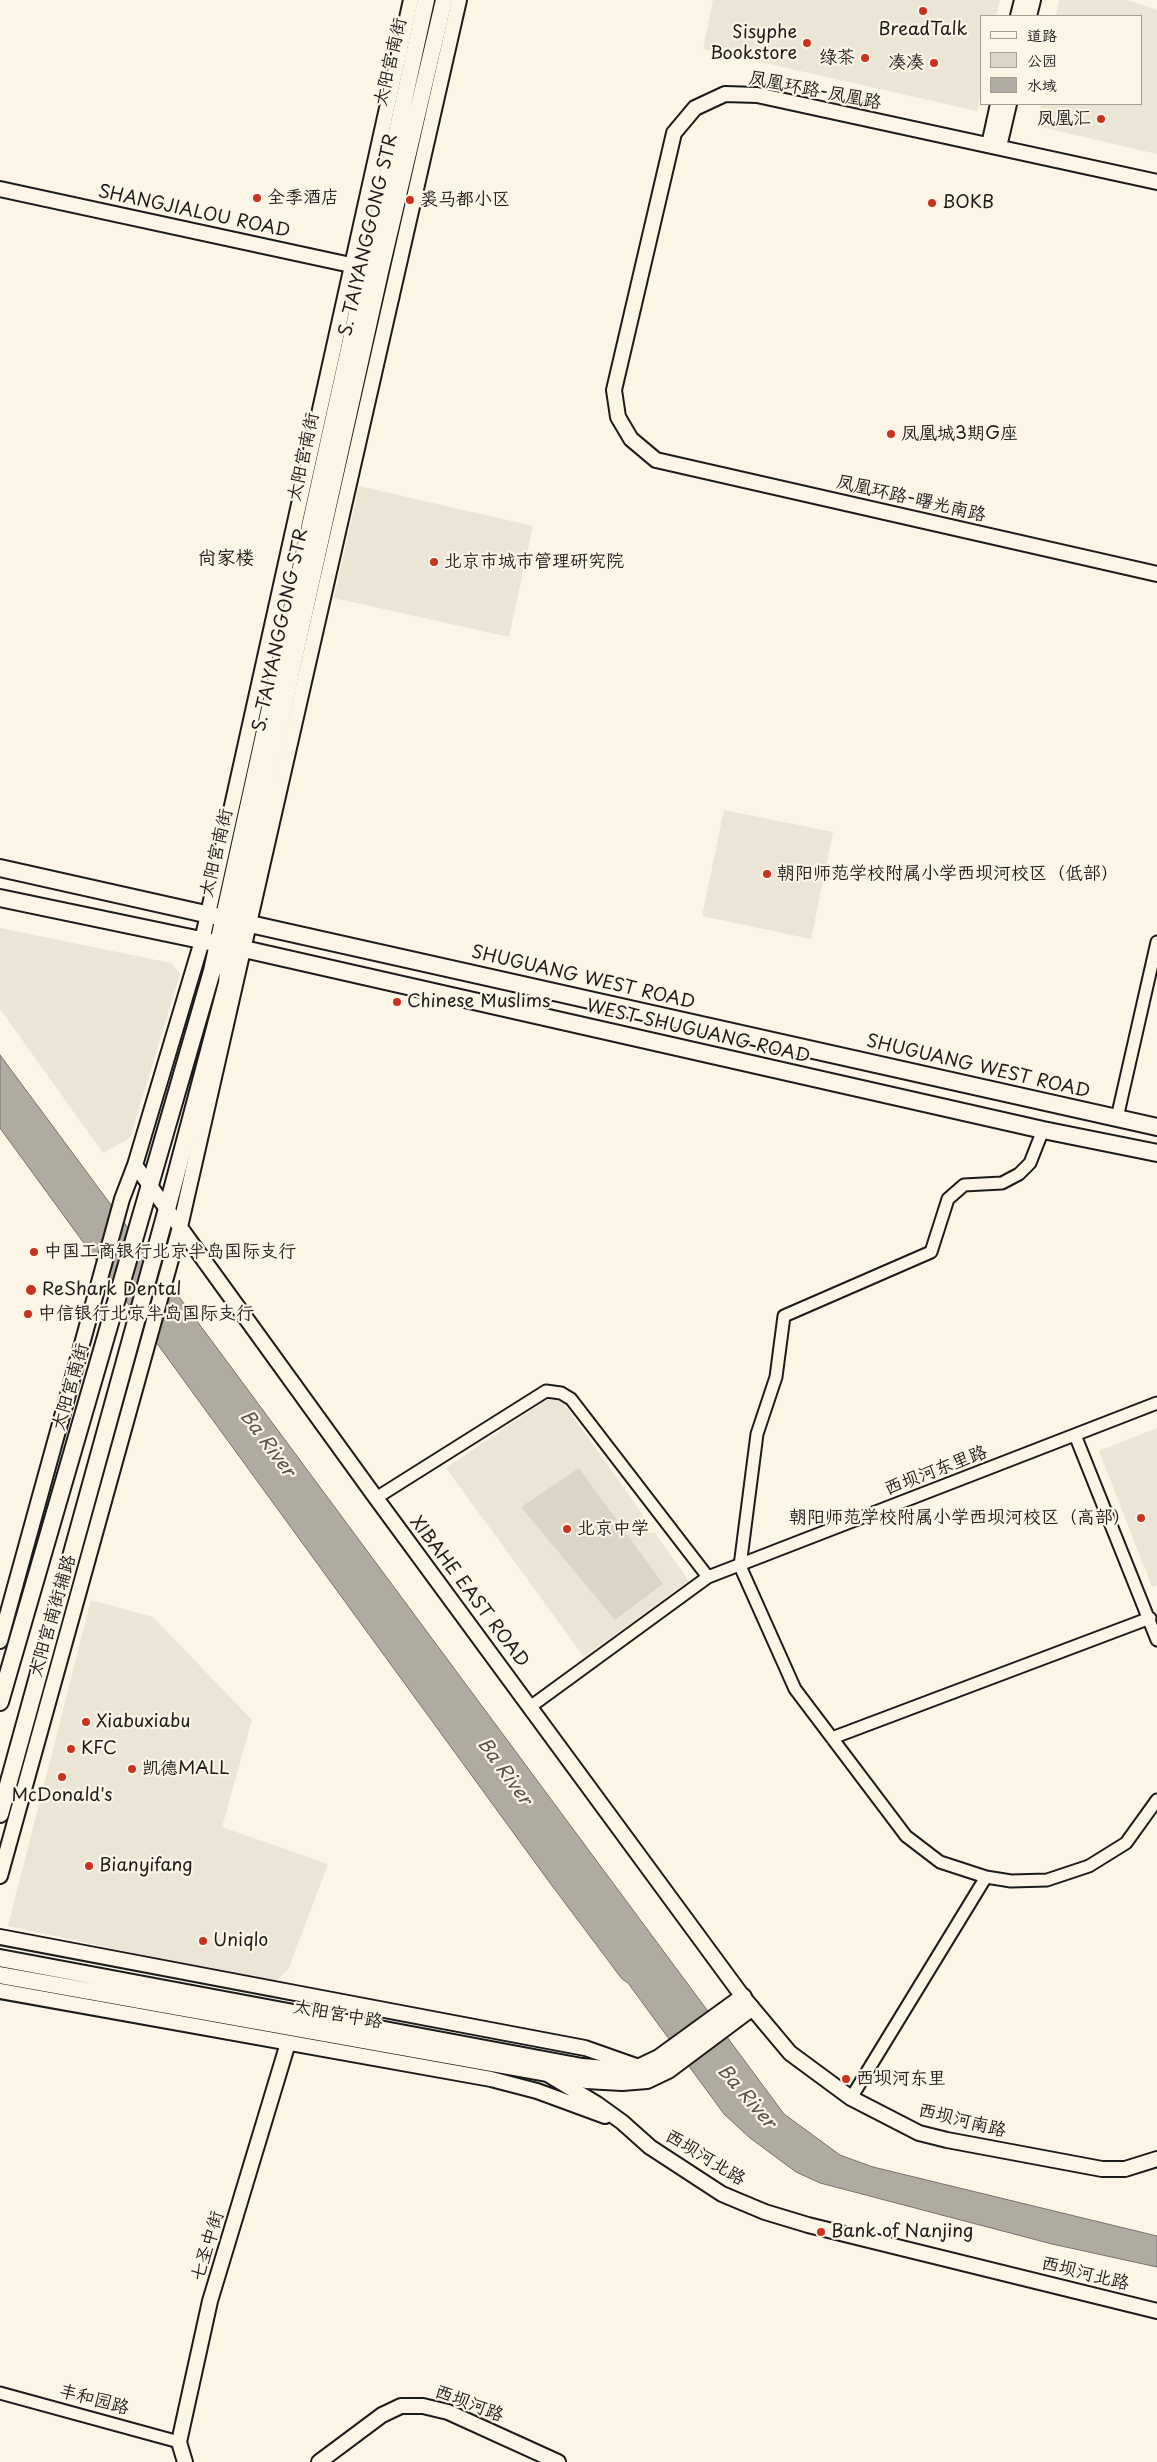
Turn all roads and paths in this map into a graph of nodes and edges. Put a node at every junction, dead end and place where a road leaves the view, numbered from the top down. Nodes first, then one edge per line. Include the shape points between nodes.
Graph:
1 (411, 0) edge
2 (426, 0) edge
3 (444, 0) edge
4 (460, 0) edge
5 (1022, 0) edge
6 (1033, 0) edge
7 (1018, 15) edge
8 (1029, 15) edge
9 (998, 105) edge
10 (1009, 105) edge
11 (994, 146) junction
12 (1157, 182) edge
13 (0, 189) edge
14 (366, 269) junction
15 (656, 460) joint
16 (1157, 574) edge
17 (0, 868) edge
18 (0, 898) edge
19 (229, 919) junction
20 (1157, 942) edge
21 (223, 946) junction
22 (1117, 1118) junction
23 (1157, 1127) edge
24 (1043, 1130) junction
25 (1157, 1153) edge
26 (135, 1165) junction
27 (149, 1184) junction
28 (168, 1209) junction
29 (180, 1227) junction
30 (168, 1273) joint
31 (1157, 1403) edge
32 (1075, 1435) junction
33 (376, 1498) junction
34 (740, 1566) junction
35 (708, 1577) junction
36 (1150, 1618) junction
37 (1, 1634) edge
38 (1157, 1640) edge
39 (0, 1702) edge
40 (530, 1707) junction
41 (832, 1738) junction
42 (1157, 1800) edge
43 (0, 1814) edge
44 (0, 1876) edge
45 (986, 1876) junction
46 (0, 1936) edge
47 (0, 1958) edge
48 (167, 1968) junction
49 (0, 1975) edge
50 (163, 1989) junction
51 (0, 1991) edge
52 (327, 1999) junction
53 (742, 2007) junction
54 (276, 2010) junction
55 (258, 2021) junction
56 (288, 2043) junction
57 (324, 2049) junction
58 (663, 2064) junction
59 (640, 2067) junction
60 (544, 2072) junction
61 (851, 2098) junction
62 (622, 2122) junction
63 (1157, 2159) edge
64 (1157, 2310) edge
65 (0, 2392) edge
66 (179, 2442) junction
67 (185, 2462) edge
68 (319, 2462) edge
69 (558, 2462) edge

1 - 14 street, 太阳宫南街
2 - 14 main road, 太阳宫南街
3 - 14 main road, S. TAIYANGGONG STR
4 - 19 street, 太阳宫南街
5 - 7 street
6 - 8 street
9 - 11 street
10 - 11 street
11 - 12 street, 凤凰环路-凤凰路
11 - 15 street, 凤凰环路-凤凰路 via 756,95 725,94 695,108 674,133 614,390 618,417 631,439
13 - 14 street, SHANGJIALOU ROAD
14 - 19 main road, S. TAIYANGGONG STR
14 - 19 street, 太阳宫南街
15 - 16 street, 凤凰环路-曙光南路
17 - 19 main road, SHUGUANG WEST ROAD
18 - 21 main road
19 - 21 main road, S. TAIYANGGONG STR
19 - 21 street, 太阳宫南街
19 - 22 main road, SHUGUANG WEST ROAD
20 - 22 street
21 - 24 main road, WEST SHUGUANG ROAD
21 - 26 street, 太阳宫南街
21 - 27 main road, 太阳宫南街 via 212,971
21 - 28 main road, 太阳宫南街 via 227,983
21 - 29 street, 太阳宫南街
22 - 23 main road, SHUGUANG WEST ROAD
24 - 25 main road, WEST SHUGUANG ROAD
24 - 34 street via 1030,1163 1019,1174 1002,1182 964,1185 948,1199 931,1252 784,1316 776,1377 757,1434
26 - 27 street, XIBAHE EAST ROAD
26 - 37 street, 太阳宫南街 via 119,1209
27 - 28 street, XIBAHE EAST ROAD
27 - 39 main road, 太阳宫南街
28 - 29 street, XIBAHE EAST ROAD
28 - 43 main road, 太阳宫南街
29 - 30 street, 太阳宫南街
29 - 33 street, XIBAHE EAST ROAD
30 - 44 street, 太阳宫南街辅路
31 - 32 street, 西坝河东里路
32 - 34 street, 西坝河东里路
32 - 36 street
33 - 35 street via 546,1391 561,1393 572,1399
33 - 40 street, XIBAHE EAST ROAD
34 - 35 street, 西坝河东里路
34 - 41 street via 795,1689
35 - 40 street, 西坝河东里路
36 - 38 street
36 - 41 street
40 - 53 street, XIBAHE EAST ROAD
41 - 45 street via 906,1836 940,1862
42 - 45 street via 1126,1843 1089,1866 1047,1880 1011,1881
45 - 61 street
46 - 48 street, 太阳宫中路
47 - 50 main road, 太阳宫中路
48 - 50 street
48 - 52 street, 太阳宫中路
49 - 55 main road, 太阳宫中路
50 - 54 main road, 太阳宫中路
51 - 56 street, 太阳宫中路
52 - 54 street
52 - 59 street, 太阳宫中路 via 585,2048
53 - 58 main road
53 - 61 street, 西坝河南路 via 790,2053
54 - 59 main road, 太阳宫中路 via 582,2067 617,2070
55 - 57 street
55 - 60 main road, 太阳宫中路
56 - 57 street, 太阳宫中路
56 - 66 street, 七圣中街 via 210,2302
57 - 62 street, 太阳宫中路 via 492,2079 537,2091
58 - 59 main road, 太阳宫中路
58 - 60 main road, 太阳宫中路 via 647,2080 622,2082 586,2080
60 - 62 street, 西坝河北路
61 - 63 street, 西坝河南路 via 919,2133 947,2140 1102,2169 1126,2169
62 - 64 street, 西坝河北路 via 650,2147 722,2194 765,2212
65 - 66 street, 丰和园路
66 - 67 street, 七圣中街
68 - 69 street, 西坝河路 via 382,2415 401,2406 423,2406 448,2412

